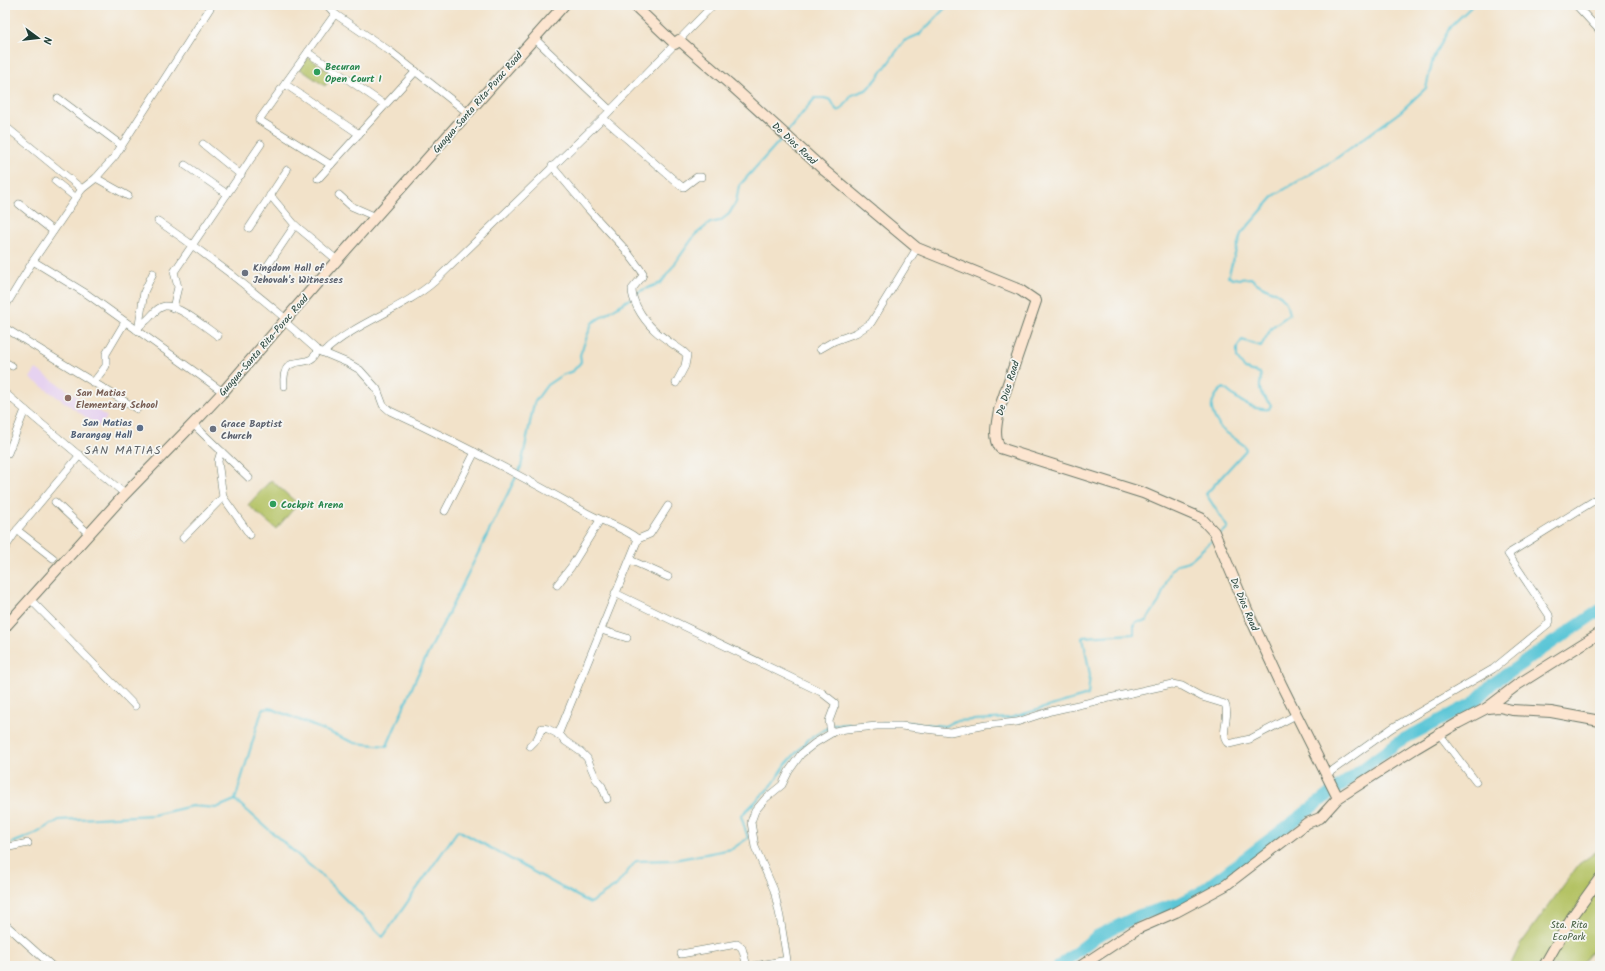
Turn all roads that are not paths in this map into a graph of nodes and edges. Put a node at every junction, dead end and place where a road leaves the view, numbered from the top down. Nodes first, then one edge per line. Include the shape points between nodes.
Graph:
1 (212, 5) edge
2 (327, 5) edge
3 (564, 5) edge
4 (634, 5) edge
5 (713, 5) edge
6 (1576, 5) edge
7 (336, 14) junction
8 (1600, 30) edge
9 (534, 38) junction
10 (677, 42) junction
11 (308, 52) junction
12 (416, 71) junction
13 (284, 84) junction
14 (58, 98) dead end
15 (385, 105) junction
16 (610, 110) junction
17 (468, 112) junction
18 (603, 118) junction
19 (5, 126) edge
20 (359, 134) junction
21 (203, 144) dead end
22 (261, 144) dead end
23 (121, 145) junction
24 (185, 165) dead end
25 (331, 165) junction
26 (552, 166) junction
27 (287, 170) dead end
28 (241, 175) junction
29 (701, 177) dead end
30 (96, 178) junction
31 (318, 179) dead end
32 (56, 181) dead end
33 (82, 188) junction
34 (227, 194) junction
35 (270, 195) junction
36 (339, 195) dead end
37 (128, 196) dead end
38 (76, 198) junction
39 (19, 204) dead end
40 (376, 218) junction
41 (158, 221) dead end
42 (295, 224) junction
43 (249, 228) dead end
44 (53, 232) junction
45 (193, 245) junction
46 (917, 248) junction
47 (337, 260) junction
48 (33, 261) junction
49 (264, 271) dead end
50 (153, 273) dead end
51 (5, 307) edge
52 (173, 308) junction
53 (285, 320) junction
54 (125, 322) junction
55 (5, 328) edge
56 (138, 328) junction
57 (218, 336) dead end
58 (820, 349) dead end
59 (320, 351) junction
60 (5, 362) edge
61 (12, 366) dead end
62 (93, 383) junction
63 (676, 383) dead end
64 (284, 386) dead end
65 (223, 392) junction
66 (5, 393) edge
67 (137, 409) dead end
68 (25, 410) junction
69 (193, 424) junction
70 (221, 451) junction
71 (475, 452) junction
72 (8, 453) dead end
73 (80, 455) junction
74 (249, 478) dead end
75 (125, 494) junction
76 (223, 497) junction
77 (1600, 497) edge
78 (55, 502) dead end
79 (668, 506) dead end
80 (446, 511) dead end
81 (600, 520) junction
82 (17, 530) junction
83 (89, 534) junction
84 (250, 535) dead end
85 (183, 538) dead end
86 (638, 539) junction
87 (5, 548) edge
88 (53, 558) dead end
89 (630, 560) junction
90 (668, 577) dead end
91 (557, 585) dead end
92 (615, 593) junction
93 (30, 599) junction
94 (7, 622) edge
95 (601, 630) junction
96 (1600, 633) edge
97 (627, 638) dead end
98 (135, 706) dead end
99 (1487, 708) junction
100 (1296, 715) junction
101 (1600, 721) edge
102 (831, 732) junction
103 (558, 735) junction
104 (1440, 735) junction
105 (530, 746) dead end
106 (1327, 779) junction
107 (1476, 782) dead end
108 (1337, 796) junction
109 (607, 799) dead end
110 (28, 843) dead end
111 (5, 848) edge
112 (1600, 878) edge
113 (5, 924) edge
114 (681, 954) dead end
115 (52, 966) edge
116 (747, 966) edge
117 (754, 966) edge
118 (1081, 966) edge
119 (1544, 966) edge

1 - 23 street
2 - 7 street
3 - 9 street, Guagua-Santa Rita-Porac Road
4 - 10 street, De Dios Road
5 - 10 street
6 - 8 street
7 - 11 street
7 - 12 street
9 - 16 street
9 - 17 street, Guagua-Santa Rita-Porac Road
10 - 16 street
10 - 46 street, De Dios Road
11 - 13 street
11 - 15 street
12 - 15 street
12 - 17 street
13 - 20 street
13 - 25 street via 259,120
14 - 23 street
15 - 20 street
16 - 18 street
17 - 40 street, Guagua-Santa Rita-Porac Road
18 - 26 street
18 - 29 street via 680,186 684,187 697,177
19 - 33 street
20 - 25 street
21 - 28 street
22 - 28 street
23 - 30 street
24 - 34 street
25 - 31 street
26 - 59 street via 422,293
26 - 63 street via 639,266 643,273 642,277 632,289 643,318 654,332 687,355 686,366
27 - 35 street
28 - 34 street
30 - 33 street
30 - 37 street
32 - 38 street
33 - 38 street
34 - 45 street
35 - 42 street
35 - 43 street
36 - 40 street via 351,206
38 - 44 street
39 - 44 street
40 - 47 street, Guagua-Santa Rita-Porac Road
41 - 45 street
42 - 47 street
42 - 49 street
44 - 48 street
45 - 52 street via 174,272 178,287
45 - 53 street
46 - 58 street via 871,323 856,333
46 - 100 street, De Dios Road via 1020,290 1036,301 999,410 996,434 1000,448 1143,493 1201,518 1214,532 1251,620
47 - 53 street, Guagua-Santa Rita-Porac Road
48 - 51 street
48 - 54 street via 88,294
50 - 56 street via 144,292
52 - 56 street via 160,308
52 - 57 street
53 - 59 street
53 - 65 street, Guagua-Santa Rita-Porac Road
54 - 56 street
54 - 62 street via 106,354 106,366
55 - 62 street
56 - 65 street
59 - 64 street via 308,362 295,361 288,366
59 - 71 street via 360,370 377,389 383,405 390,412
60 - 61 street
62 - 67 street
65 - 69 street, Guagua-Santa Rita-Porac Road
66 - 68 street
68 - 72 street
68 - 73 street
69 - 70 street
69 - 75 street, Guagua-Santa Rita-Porac Road
70 - 74 street
70 - 76 street via 218,461
71 - 80 street
71 - 81 street
73 - 75 street
73 - 82 street
75 - 83 street, Guagua-Santa Rita-Porac Road
76 - 84 street
76 - 85 street
77 - 106 street via 1508,554 1549,615 1548,624 1493,669 1392,728
78 - 83 street
79 - 86 street via 650,534
81 - 86 street
81 - 91 street
82 - 87 street
82 - 88 street
83 - 93 street, Guagua-Santa Rita-Porac Road
86 - 89 street
89 - 90 street
89 - 92 street
92 - 95 street
92 - 102 street via 821,692 835,703 829,721
93 - 94 street, Guagua-Santa Rita-Porac Road
93 - 98 street
95 - 97 street
95 - 103 street
96 - 99 street via 1517,685
99 - 101 street via 1551,712
99 - 104 street
100 - 102 street via 1250,739 1229,744 1224,738 1227,713 1225,704 1172,684 1051,711 1024,720 950,732 901,726 877,726
100 - 106 street, De Dios Road
102 - 117 street via 801,754 782,784 766,798 752,817 756,847 774,890 787,960
103 - 105 street via 542,728
103 - 109 street via 586,758
104 - 107 street
104 - 108 street
106 - 108 street, De Dios Road
108 - 118 street via 1320,818 1307,823 1226,885 1137,929
110 - 111 street
112 - 119 street via 1572,917
113 - 115 street
114 - 116 street via 737,944 742,948

